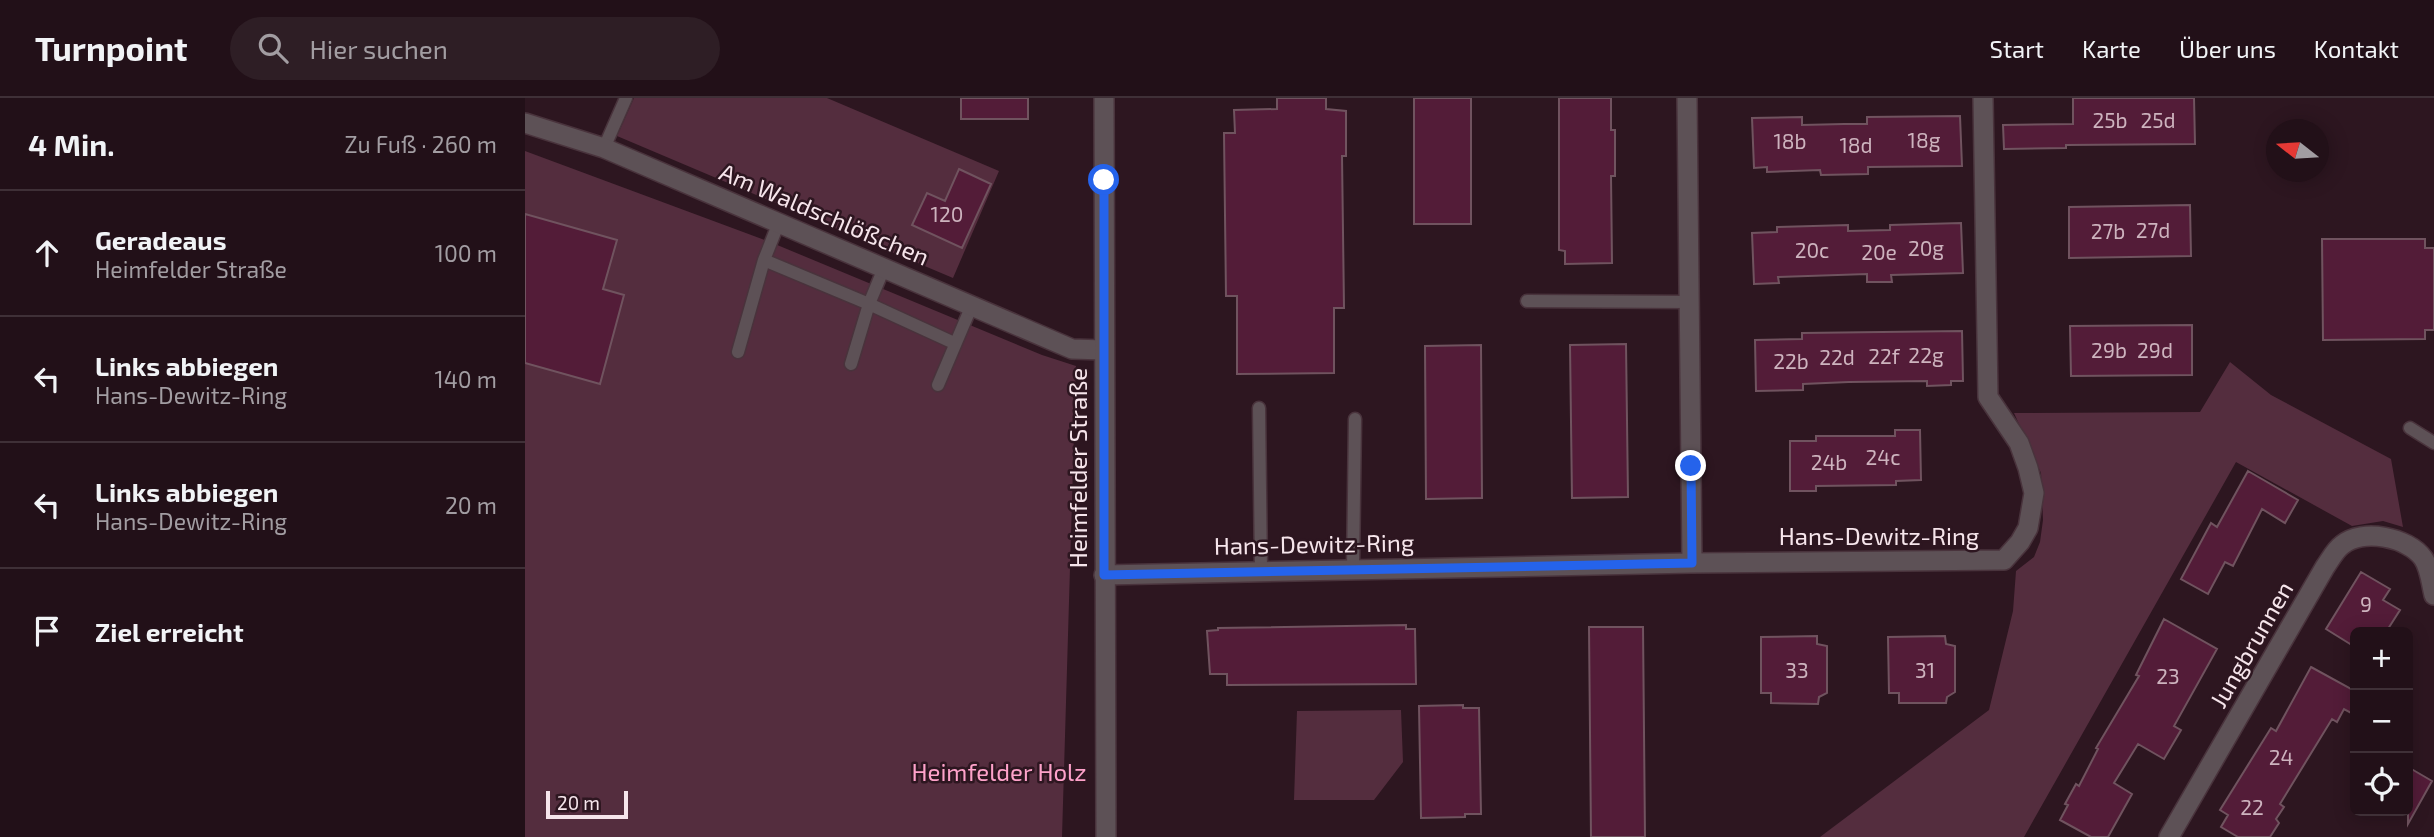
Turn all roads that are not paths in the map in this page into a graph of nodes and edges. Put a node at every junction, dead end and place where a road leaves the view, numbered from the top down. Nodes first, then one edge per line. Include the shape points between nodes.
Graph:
1 (626, 98) edge
2 (1104, 98) edge
3 (1687, 98) edge
4 (1983, 98) edge
5 (525, 123) edge
6 (604, 148) junction
7 (779, 222) junction
8 (764, 260) junction
9 (884, 268) junction
10 (1527, 301) dead end
11 (1689, 302) junction
12 (869, 304) junction
13 (972, 305) junction
14 (954, 343) junction
15 (1104, 350) junction
16 (738, 352) dead end
17 (851, 364) dead end
18 (938, 385) dead end
19 (1259, 408) dead end
20 (1355, 419) dead end
21 (2410, 428) dead end
22 (2434, 443) edge
23 (1692, 563) junction
24 (1353, 569) junction
25 (1261, 570) junction
26 (1104, 575) junction
27 (2434, 595) edge
28 (1106, 837) edge
29 (2169, 837) edge

1 - 6 lane
2 - 15 street, Heimfelder Straße
3 - 11 street
4 - 23 street, Hans-Dewitz-Ring via 1989,397 2019,443 2034,493 2028,528 2020,542 2004,560
5 - 6 street, Am Waldschlößchen
6 - 7 street, Am Waldschlößchen
7 - 8 lane
7 - 9 street, Am Waldschlößchen
8 - 12 lane
8 - 16 lane
9 - 12 lane
9 - 13 street, Am Waldschlößchen
10 - 11 lane
11 - 23 street
12 - 14 lane
12 - 17 lane
13 - 14 lane
13 - 15 street, Am Waldschlößchen via 1072,349
14 - 18 lane
15 - 26 street, Heimfelder Straße
19 - 25 lane
20 - 24 lane
21 - 22 lane
23 - 24 street, Hans-Dewitz-Ring
24 - 25 street, Hans-Dewitz-Ring
25 - 26 street, Hans-Dewitz-Ring
26 - 28 street, Heimfelder Straße
27 - 29 street, Jungbrunnen via 2424,558 2414,548 2380,536 2342,544

